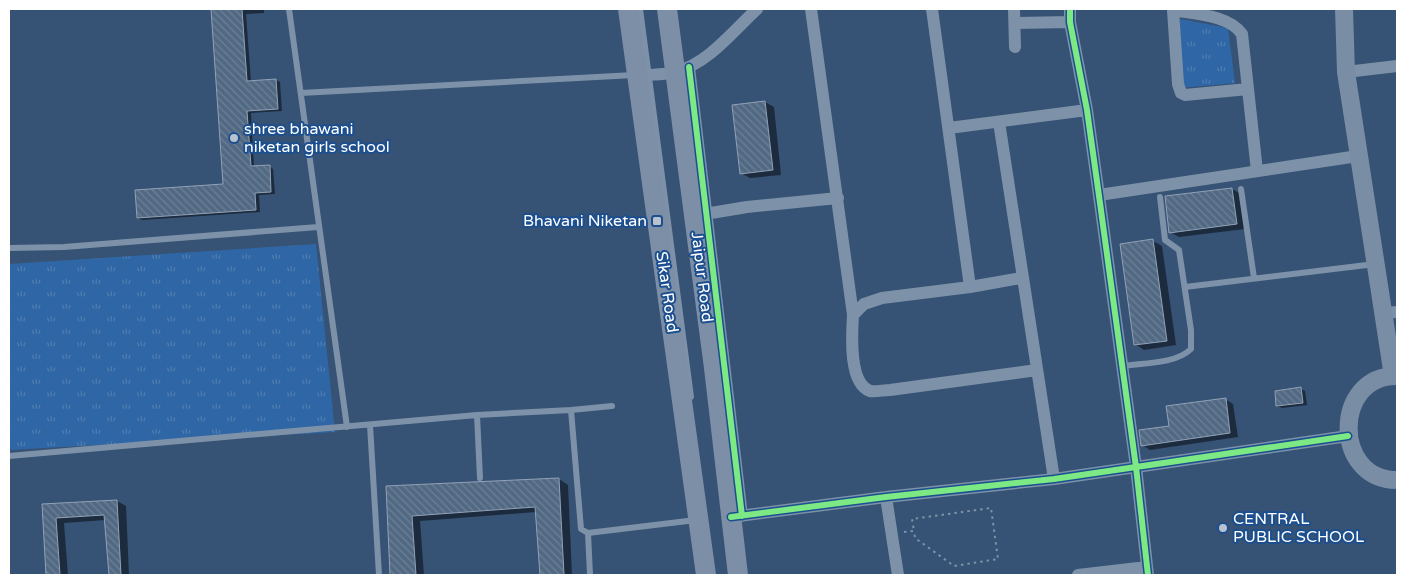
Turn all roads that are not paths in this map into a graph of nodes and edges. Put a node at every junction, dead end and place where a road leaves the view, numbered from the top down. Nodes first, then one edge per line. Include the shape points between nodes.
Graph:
1 (290, 9) edge
2 (628, 9) edge
3 (640, 9) edge
4 (667, 9) edge
5 (757, 9) edge
6 (811, 9) edge
7 (932, 9) edge
8 (1014, 9) edge
9 (1070, 9) edge
10 (1173, 9) edge
11 (1344, 9) edge
12 (1070, 22) junction
13 (1015, 23) junction
14 (1015, 47) dead end
15 (1397, 66) edge
16 (682, 70) junction
17 (1346, 72) junction
18 (643, 75) junction
19 (1248, 88) junction
20 (301, 93) junction
21 (1087, 110) junction
22 (999, 122) junction
23 (949, 128) junction
24 (1358, 156) junction
25 (1256, 171) junction
26 (1241, 189) dead end
27 (1099, 195) junction
28 (1160, 197) dead end
29 (838, 198) junction
30 (700, 214) junction
31 (318, 227) junction
32 (9, 248) edge
33 (1377, 264) junction
34 (1021, 278) junction
35 (1254, 278) junction
36 (970, 287) junction
37 (1185, 287) junction
38 (1390, 312) edge
39 (853, 314) junction
40 (1122, 366) junction
41 (1037, 370) junction
42 (1395, 376) edge
43 (692, 400) dead end
44 (612, 406) dead end
45 (572, 410) junction
46 (477, 416) junction
47 (370, 425) junction
48 (347, 427) junction
49 (1348, 436) junction
50 (9, 456) edge
51 (1136, 467) junction
52 (480, 478) dead end
53 (1054, 479) junction
54 (1397, 480) edge
55 (886, 497) junction
56 (736, 516) junction
57 (700, 520) junction
58 (588, 533) junction
59 (1147, 571) edge
60 (379, 575) edge
61 (590, 575) edge
62 (706, 575) edge
63 (738, 575) edge
64 (898, 575) edge
65 (1078, 575) edge

1 - 20 lane
2 - 18 main road, Sikar Road
3 - 18 lane
4 - 16 main road, Jaipur Road
5 - 16 street via 711,51
6 - 29 street
7 - 23 street
8 - 13 street
9 - 12 street
10 - 19 street via 1237,27 1242,34
10 - 19 street via 1181,93
11 - 17 street
12 - 13 street
12 - 21 street
13 - 14 street
15 - 17 street
16 - 18 street
16 - 30 main road, Jaipur Road
17 - 24 street
18 - 20 lane
18 - 43 lane
18 - 57 main road, Sikar Road
19 - 25 street
20 - 31 lane
21 - 22 street
21 - 27 street
22 - 23 street
22 - 34 street
23 - 36 street
24 - 25 street
24 - 33 street
25 - 27 street
26 - 35 lane
27 - 40 street
28 - 37 lane via 1166,240 1178,250
29 - 30 street
29 - 39 street
30 - 56 main road, Jaipur Road
31 - 32 lane via 64,247
31 - 48 lane
33 - 35 lane
33 - 38 street
34 - 36 street
34 - 41 street
35 - 37 lane
36 - 39 street via 882,298 864,304
37 - 40 lane via 1191,349 1166,359
38 - 42 street
39 - 41 street via 852,345 856,372 870,391
40 - 51 street
41 - 53 street
42 - 49 street via 1378,380 1354,402 1348,418
44 - 45 lane
45 - 46 lane
45 - 58 lane via 581,529
46 - 47 lane
46 - 52 lane
47 - 48 lane
47 - 60 lane
48 - 50 lane
49 - 51 street
49 - 54 street via 1354,454 1364,467 1378,476
51 - 53 street
51 - 59 street
53 - 55 street
55 - 56 street
55 - 64 street
56 - 63 main road, Jaipur Road
57 - 58 lane
57 - 62 main road, Sikar Road
58 - 61 lane
59 - 65 street

